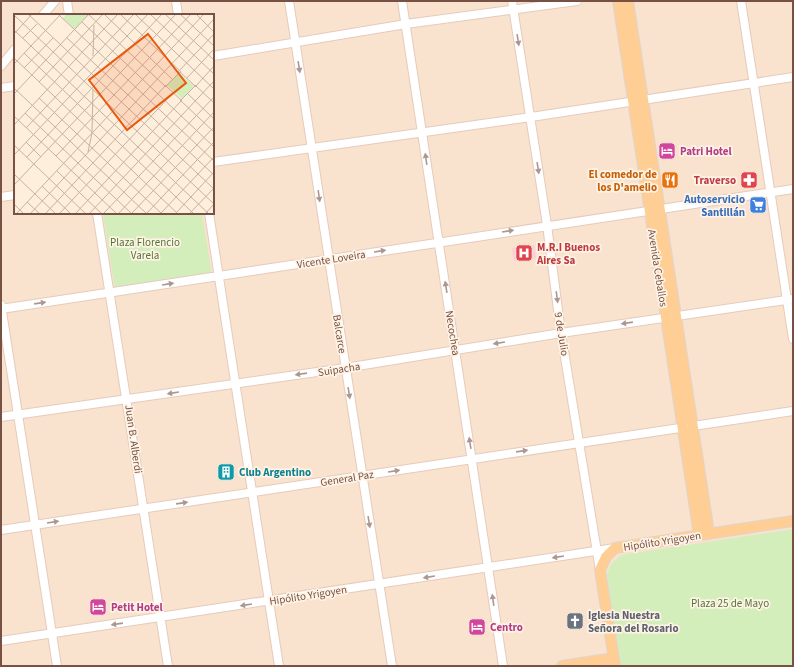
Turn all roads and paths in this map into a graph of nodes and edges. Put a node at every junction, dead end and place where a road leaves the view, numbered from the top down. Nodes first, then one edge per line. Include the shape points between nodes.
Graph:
1 (55, 1) edge
2 (67, 1) edge
3 (176, 1) edge
4 (289, 1) edge
5 (402, 1) edge
6 (577, 1) edge
7 (618, 1) edge
8 (628, 1) edge
9 (741, 1) edge
10 (513, 5) edge
11 (44, 14) edge
12 (69, 14) edge
13 (178, 14) edge
14 (406, 24) junction
15 (295, 42) junction
16 (14, 50) edge
17 (214, 56) edge
18 (1, 66) edge
19 (793, 77) edge
20 (754, 83) junction
21 (14, 86) edge
22 (1, 88) edge
23 (643, 100) junction
24 (633, 101) junction
25 (531, 117) junction
26 (422, 133) junction
27 (312, 148) junction
28 (214, 162) edge
29 (793, 189) edge
30 (770, 192) junction
31 (14, 195) edge
32 (1, 197) edge
33 (660, 209) junction
34 (650, 210) junction
35 (97, 214) edge
36 (209, 214) edge
37 (547, 226) junction
38 (438, 242) junction
39 (328, 259) junction
40 (219, 276) junction
41 (110, 293) junction
42 (790, 300) edge
43 (1, 307) edge
44 (671, 316) junction
45 (562, 333) junction
46 (793, 339) edge
47 (456, 350) junction
48 (345, 368) junction
49 (235, 384) junction
50 (128, 400) junction
51 (793, 410) edge
52 (19, 415) junction
53 (1, 418) edge
54 (688, 426) junction
55 (580, 443) junction
56 (472, 459) junction
57 (362, 476) junction
58 (252, 492) junction
59 (144, 509) junction
60 (793, 521) edge
61 (36, 525) junction
62 (1, 530) edge
63 (704, 534) junction
64 (615, 548) junction
65 (596, 551) junction
66 (489, 567) junction
67 (600, 570) junction
68 (380, 584) junction
69 (269, 601) junction
70 (161, 618) junction
71 (52, 634) junction
72 (1, 641) edge
73 (614, 662) edge
74 (57, 666) edge
75 (168, 666) edge
76 (279, 666) edge
77 (392, 666) edge
78 (503, 666) edge
79 (562, 666) edge

1 - 11 street
2 - 12 street
3 - 13 street
4 - 15 street, Balcarce
5 - 14 street, Necochea
6 - 10 street
7 - 24 main road, Avenida Ceballos
8 - 23 main road, Avenida Ceballos
9 - 20 street
10 - 14 street
10 -> 25 street, 9 de Julio
14 - 15 street
14 - 26 street, Necochea
15 - 17 street
15 -> 27 street, Balcarce
16 - 18 street
19 - 20 street
20 - 23 street
20 - 30 street
21 - 22 street
23 - 24 street
23 - 33 main road, Avenida Ceballos
24 - 25 street
24 - 34 main road, Avenida Ceballos
25 - 26 street
25 -> 37 street, 9 de Julio
26 - 27 street
38 -> 26 street, Necochea
27 - 28 street
27 -> 39 street, Balcarce
29 - 30 street, Vicente Loveira
30 - 33 street, Vicente Loveira
30 - 42 street
31 - 32 street
33 - 34 street, Vicente Loveira
33 - 44 main road, Avenida Ceballos
34 - 37 street, Vicente Loveira
34 - 44 main road, Avenida Ceballos
35 - 41 street, Juan B. Alberdi
36 - 40 street
38 -> 37 street, Vicente Loveira
37 -> 45 street, 9 de Julio
39 -> 38 street, Vicente Loveira
47 -> 38 street, Necochea
39 - 40 street, Vicente Loveira
39 - 48 street, Balcarce
41 -> 40 street, Vicente Loveira
40 - 49 street
43 -> 41 street, Vicente Loveira
41 - 50 street, Juan B. Alberdi
42 - 44 street, Suipacha
42 - 46 street
43 - 52 street
44 -> 45 street, Suipacha
44 - 54 main road, Avenida Ceballos
45 -> 47 street, Suipacha
45 - 55 street, 9 de Julio
47 - 48 street, Suipacha
56 -> 47 street, Necochea
48 -> 49 street, Suipacha
48 -> 57 street, Balcarce
49 -> 50 street, Suipacha
49 - 58 street
50 - 52 street, Suipacha
50 - 59 street, Juan B. Alberdi
51 - 54 street, General Paz
52 - 53 street, Suipacha
52 - 61 street
54 - 55 street, General Paz
54 - 63 main road, Avenida Ceballos
56 -> 55 street, General Paz
55 - 65 street, 9 de Julio
57 -> 56 street, General Paz
56 - 66 street, Necochea
57 - 58 street, General Paz
57 -> 68 street, Balcarce
59 -> 58 street, General Paz
58 - 69 street
61 -> 59 street, General Paz
59 - 70 street, Juan B. Alberdi
60 - 63 main road, Hipólito Yrigoyen
61 - 62 street, General Paz
61 - 71 street
63 - 64 main road, Hipólito Yrigoyen
64 - 65 street, Hipólito Yrigoyen
64 - 67 main road, Hipólito Yrigoyen via 606,557
65 -> 66 street, Hipólito Yrigoyen
65 - 67 street, 9 de Julio
66 -> 68 street, Hipólito Yrigoyen
78 -> 66 street, Necochea
67 - 73 main road, 9 de Julio
68 - 69 street, Hipólito Yrigoyen
68 - 77 street, Balcarce
69 -> 70 street, Hipólito Yrigoyen
69 - 76 street
70 -> 71 street, Hipólito Yrigoyen
70 - 75 street, Juan B. Alberdi
71 - 72 street, Hipólito Yrigoyen
71 - 74 street
73 - 79 main road

